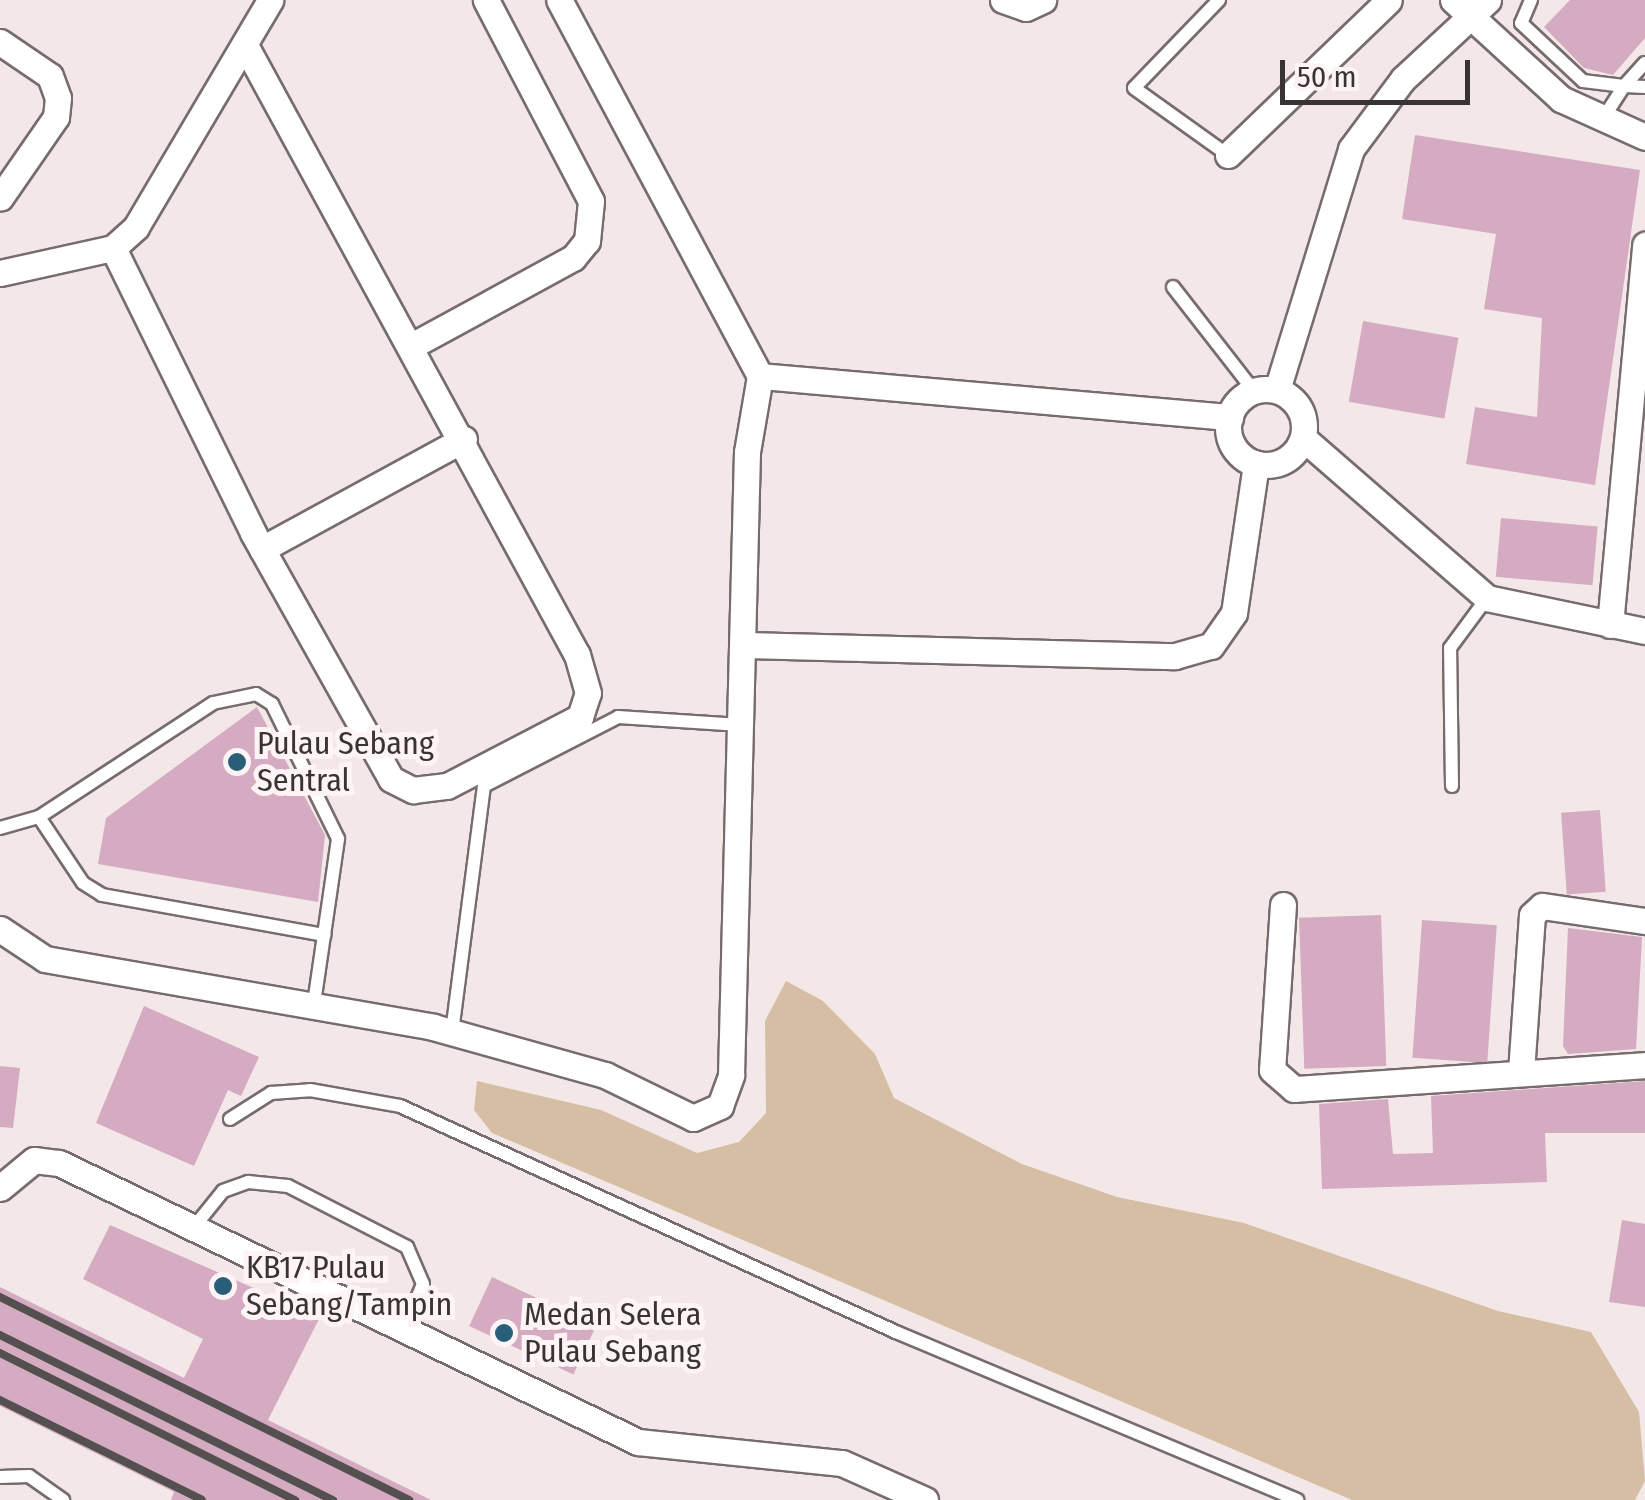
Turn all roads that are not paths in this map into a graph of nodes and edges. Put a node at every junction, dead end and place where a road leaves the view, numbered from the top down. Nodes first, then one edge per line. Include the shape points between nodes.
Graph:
1 (270, 0) edge
2 (486, 0) edge
3 (559, 0) edge
4 (1003, 0) edge
5 (1042, 0) edge
6 (1219, 0) edge
7 (1389, 0) edge
8 (1532, 0) edge
9 (1471, 6) edge
10 (0, 42) edge
11 (245, 45) junction
12 (1645, 63) edge
13 (1624, 86) junction
14 (1645, 86) edge
15 (1601, 122) junction
16 (1645, 137) edge
17 (1228, 156) joint
18 (0, 198) edge
19 (1645, 245) edge
20 (113, 248) junction
21 (0, 272) edge
22 (1173, 286) dead end
23 (415, 344) junction
24 (760, 376) junction
25 (1265, 391) junction
26 (1230, 416) junction
27 (1303, 438) junction
28 (464, 439) junction
29 (1256, 464) junction
30 (262, 549) junction
31 (1487, 598) junction
32 (1610, 626) junction
33 (1645, 631) edge
34 (746, 646) junction
35 (743, 725) junction
36 (1452, 786) dead end
37 (39, 817) junction
38 (0, 828) edge
39 (1282, 904) dead end
40 (1645, 921) edge
41 (0, 929) edge
42 (324, 936) junction
43 (314, 1004) junction
44 (452, 1032) junction
45 (1645, 1052) edge
46 (1645, 1065) edge
47 (1522, 1072) junction
48 (230, 1119) dead end
49 (0, 1188) edge
50 (194, 1227) junction
51 (403, 1332) junction
52 (0, 1477) edge
53 (64, 1500) edge
54 (924, 1500) edge
55 (1297, 1500) edge

1 - 11 street
2 - 23 street via 590,201 587,241 573,258
3 - 24 street
4 - 5 street via 1026,8
6 - 17 lane via 1134,88
7 - 17 street
8 - 13 lane via 1521,23 1570,70 1583,81
9 - 15 street via 1560,99
9 - 25 street via 1402,80 1351,149
10 - 18 street via 50,76 58,98 56,117
11 - 20 street via 136,226
11 - 23 street
12 - 13 lane
13 - 14 lane
13 - 15 lane
15 - 16 street
19 - 32 street
20 - 21 street
20 - 30 street
22 - 25 lane
23 - 28 street
24 - 26 street via 821,388
24 - 34 street via 747,452
25 - 26 street
25 - 27 street via 1297,404
26 - 29 street via 1230,440
27 - 29 street via 1279,463
27 - 31 street
28 - 30 street
28 - 30 street via 577,655 588,693 580,717 447,786 413,790 391,779
29 - 34 street via 1234,613 1211,646 1175,656
31 - 32 street
31 - 36 lane via 1450,648
32 - 33 street
34 - 35 street
35 - 44 lane via 618,717 484,786
35 - 44 street via 731,1075 720,1106 693,1118 606,1074
37 - 38 lane
37 - 42 lane via 83,883 102,895
37 - 42 lane via 213,703 256,694 272,704 338,839
39 - 47 street via 1276,1081 1294,1090
40 - 47 street via 1542,906 1532,916
41 - 43 street via 45,959
42 - 43 lane
43 - 44 street
45 - 46 lane
46 - 47 street
48 - 55 lane via 272,1093 310,1090 400,1106 896,1332
49 - 50 street via 34,1160 59,1162
50 - 51 street
50 - 51 lane via 223,1191 248,1182 288,1186 407,1247 423,1284
51 - 54 street via 638,1442 842,1462
52 - 53 lane via 29,1476

